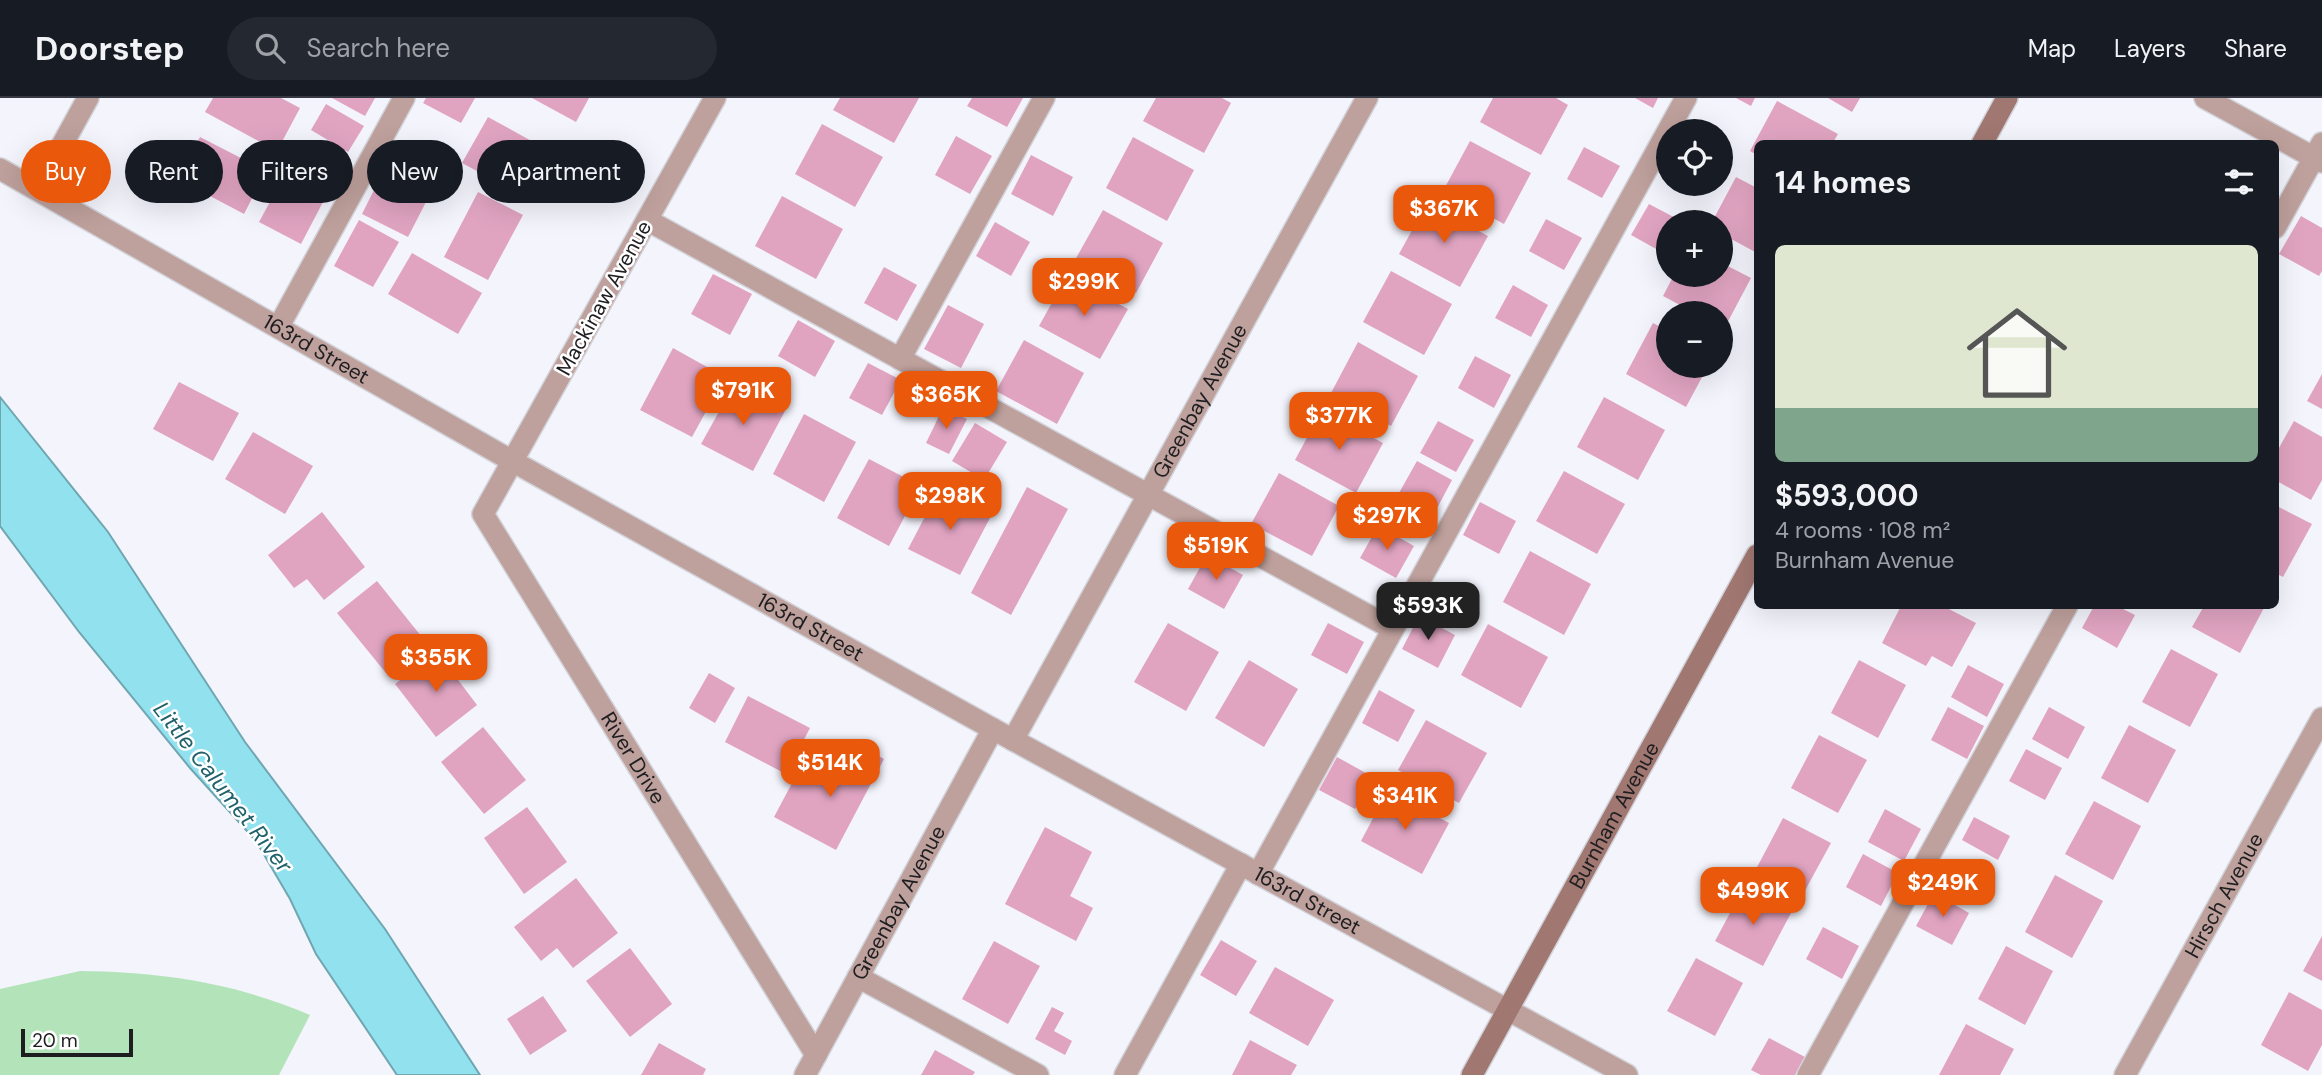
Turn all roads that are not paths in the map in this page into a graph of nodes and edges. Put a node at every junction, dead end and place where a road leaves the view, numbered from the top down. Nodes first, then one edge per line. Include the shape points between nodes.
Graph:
1 (88, 98) edge
2 (404, 98) edge
3 (715, 98) edge
4 (1044, 98) edge
5 (1367, 98) edge
6 (1686, 98) edge
7 (2007, 98) edge
8 (2205, 98) edge
9 (65, 140) edge
10 (1984, 140) edge
11 (2319, 154) edge
12 (0, 169) edge
13 (21, 180) edge
14 (63, 203) edge
15 (647, 220) junction
16 (2279, 221) edge
17 (279, 326) junction
18 (900, 359) junction
19 (514, 462) junction
20 (1148, 495) junction
21 (1754, 560) edge
22 (2065, 609) edge
23 (1393, 629) junction
24 (2322, 718) edge
25 (993, 729) junction
26 (1013, 740) junction
27 (1250, 869) junction
28 (858, 977) junction
29 (1508, 1009) junction
30 (816, 1055) junction
31 (805, 1075) edge
32 (1038, 1075) edge
33 (1125, 1075) edge
34 (1472, 1075) edge
35 (1628, 1075) edge
36 (1808, 1075) edge
37 (2126, 1075) edge

1 - 9 street
2 - 17 street
3 - 15 street, Mackinaw Avenue
4 - 18 street
5 - 20 street, Greenbay Avenue
6 - 23 street
7 - 10 main road
8 - 11 street
11 - 16 street
12 - 13 street, 163rd Street
14 - 17 street, 163rd Street
15 - 18 street
15 - 19 street, Mackinaw Avenue
17 - 19 street, 163rd Street
18 - 20 street
19 - 25 street, 163rd Street
19 - 30 street, River Drive via 483,514
20 - 23 street
20 - 26 street, Greenbay Avenue
21 - 29 main road, Burnham Avenue
22 - 36 street
23 - 27 street
24 - 37 street, Hirsch Avenue
25 - 26 street, 163rd Street
25 - 28 street, Greenbay Avenue
26 - 27 street, 163rd Street
27 - 29 street, 163rd Street
27 - 33 street
28 - 30 street, Greenbay Avenue
28 - 32 street
29 - 34 main road, Burnham Avenue
29 - 35 street, 163rd Street
30 - 31 street, Greenbay Avenue

